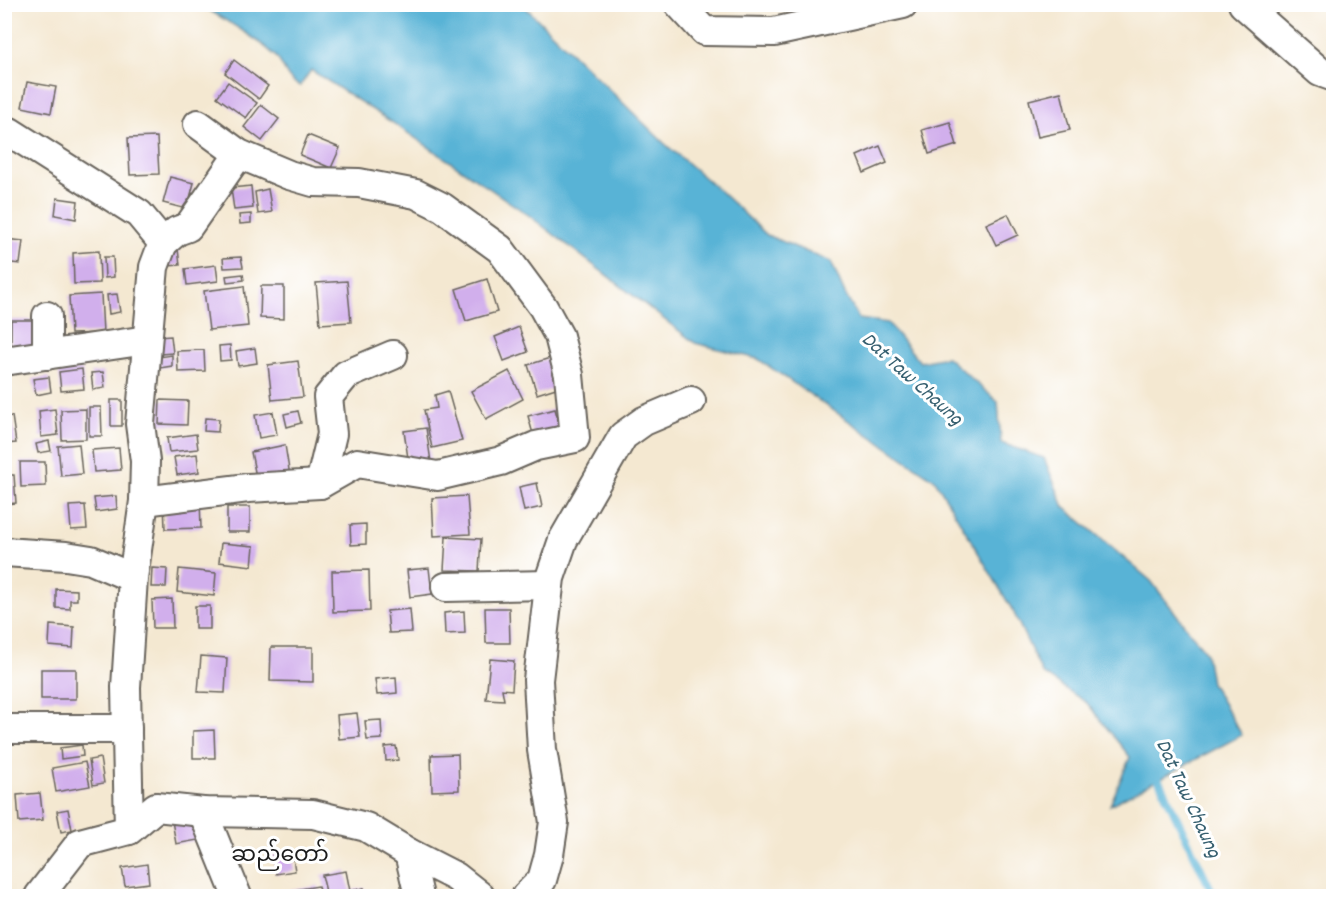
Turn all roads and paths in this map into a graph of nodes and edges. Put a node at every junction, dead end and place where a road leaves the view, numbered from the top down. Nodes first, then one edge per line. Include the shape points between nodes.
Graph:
1 (679, 4) edge
2 (903, 4) edge
3 (1243, 4) edge
4 (1334, 77) edge
5 (198, 124) dead end
6 (4, 130) edge
7 (239, 154) junction
8 (163, 243) junction
9 (47, 316) dead end
10 (147, 340) junction
11 (47, 355) junction
12 (393, 355) dead end
13 (4, 362) edge
14 (691, 400) dead end
15 (320, 484) junction
16 (144, 501) junction
17 (4, 552) edge
18 (134, 578) junction
19 (548, 585) junction
20 (446, 587) dead end
21 (4, 729) edge
22 (128, 729) junction
23 (203, 812) junction
24 (129, 830) junction
25 (409, 853) junction
26 (39, 897) edge
27 (237, 897) edge
28 (419, 897) edge
29 (480, 897) edge
30 (526, 897) edge

1 - 2 street via 704,31 774,32
3 - 4 street via 1320,72
5 - 7 street
6 - 8 street via 139,214
7 - 8 street via 188,227
7 - 15 street via 313,182 359,183 416,194 442,207 500,249 513,266 543,307 558,336 569,375 575,438 438,476 357,463
8 - 10 street via 154,267
9 - 11 street
10 - 11 street
10 - 16 street via 140,424 145,461
11 - 13 street
12 - 15 street via 346,375 328,397 332,434
14 - 19 street via 644,421 623,436 563,540
15 - 16 street
16 - 18 street
17 - 18 street via 91,560
18 - 22 street via 126,687
19 - 20 street
19 - 30 street via 538,680 542,750 554,822 542,880
21 - 22 street
22 - 24 street
23 - 24 street via 156,807
23 - 25 street via 313,814 366,827
23 - 27 street
24 - 26 street via 80,843
25 - 28 street
25 - 29 street via 456,877

